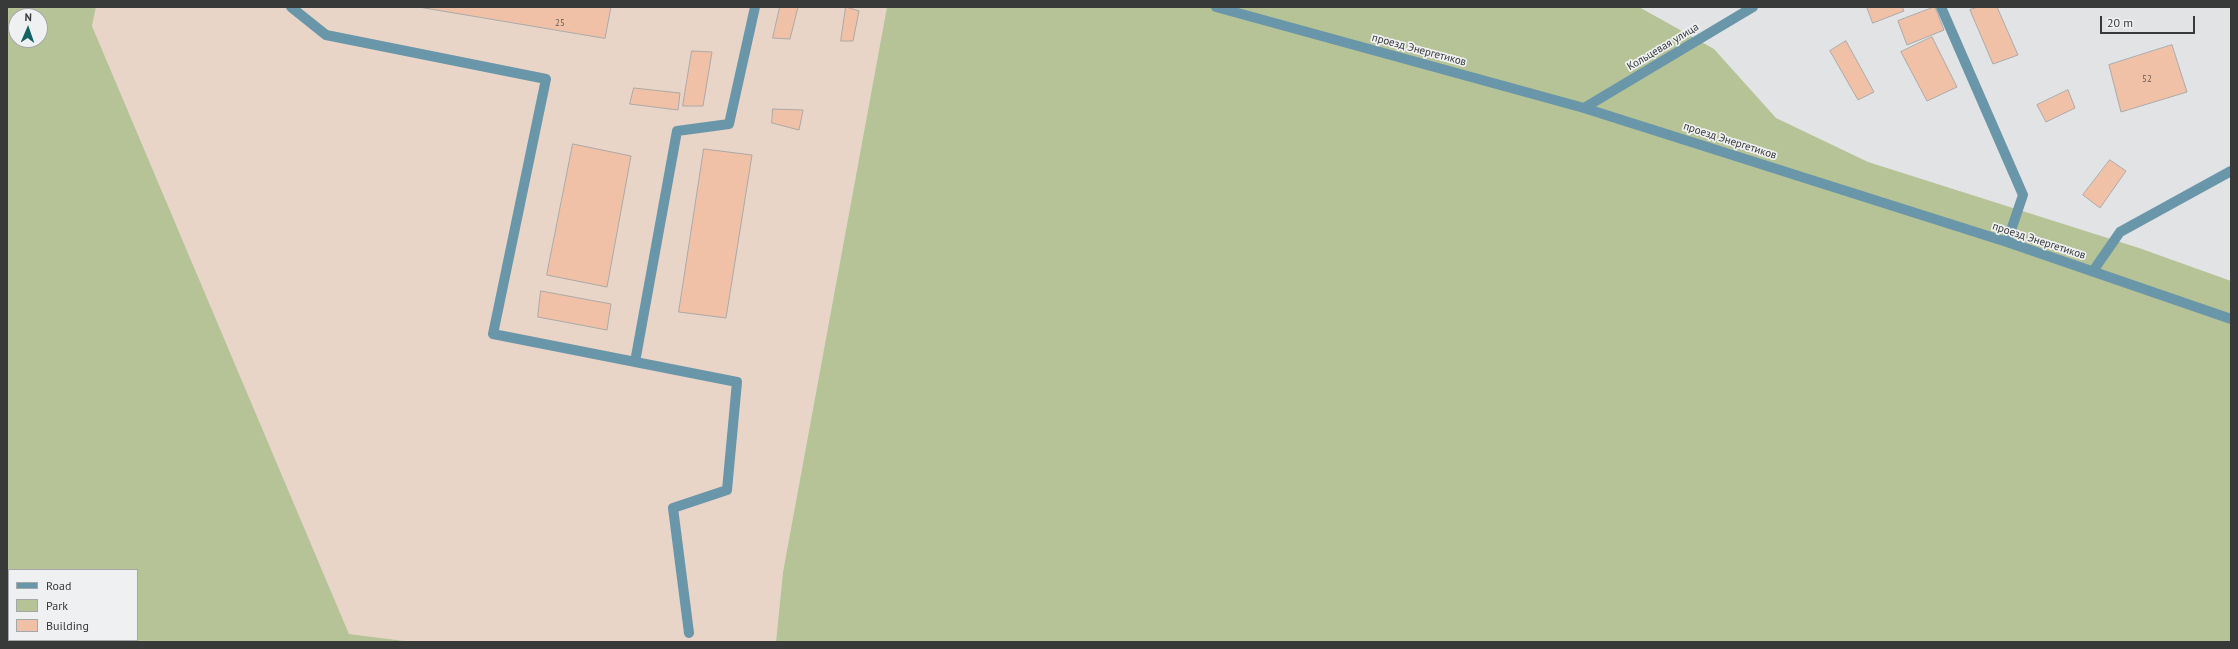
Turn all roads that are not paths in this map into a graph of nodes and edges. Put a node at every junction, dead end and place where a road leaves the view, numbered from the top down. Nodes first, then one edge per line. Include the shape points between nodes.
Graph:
1 (291, 7) edge
2 (755, 7) edge
3 (1216, 7) edge
4 (1754, 7) edge
5 (1941, 7) edge
6 (1584, 108) junction
7 (2231, 171) edge
8 (2007, 242) junction
9 (2093, 271) junction
10 (2231, 319) edge
11 (635, 362) junction
12 (689, 632) dead end

1 - 11 street via 326,35 546,79 493,334
2 - 11 street via 729,124 677,131
3 - 6 street, проезд Энергетиков
4 - 6 street, Кольцевая улица
5 - 8 street via 2023,196
6 - 8 street, проезд Энергетиков
7 - 9 street via 2120,232
8 - 9 street, проезд Энергетиков
9 - 10 street, проезд Энергетиков
11 - 12 street via 737,382 727,490 673,508

